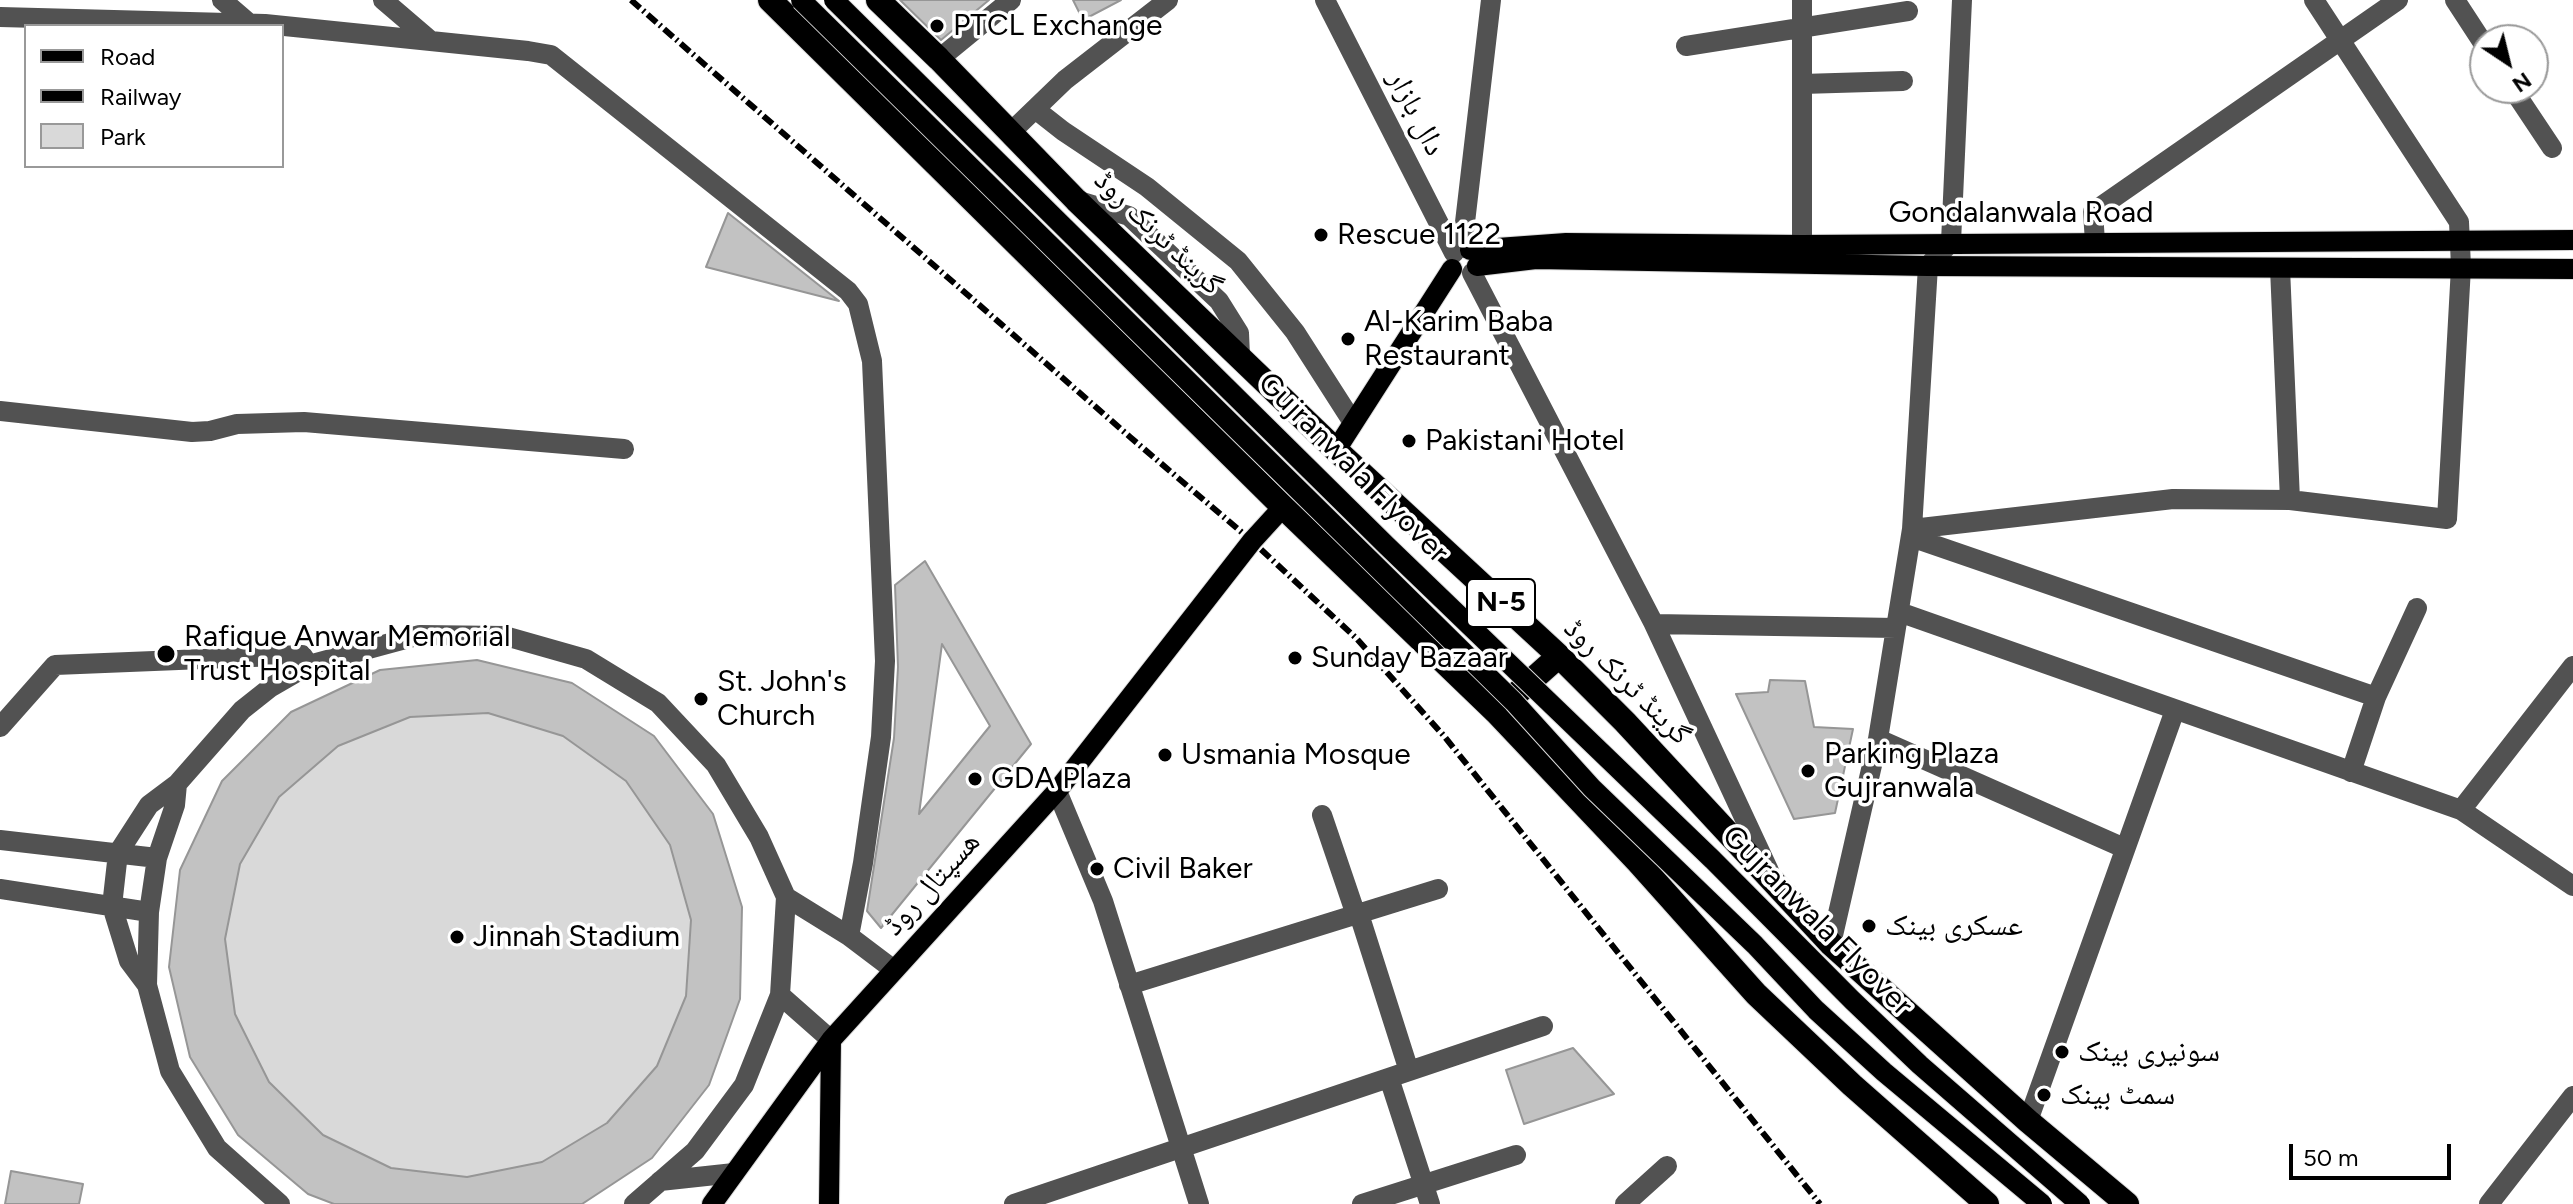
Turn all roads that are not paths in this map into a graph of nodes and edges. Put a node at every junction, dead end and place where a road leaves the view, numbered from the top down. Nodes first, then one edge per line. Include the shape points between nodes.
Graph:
1 (222, 0) edge
2 (383, 0) edge
3 (770, 0) edge
4 (801, 0) edge
5 (834, 0) edge
6 (878, 0) edge
7 (1011, 0) edge
8 (1168, 0) edge
9 (1325, 0) edge
10 (1491, 0) edge
11 (1802, 0) edge
12 (1962, 0) edge
13 (2314, 0) edge
14 (2398, 0) edge
15 (2455, 0) edge
16 (1908, 11) dead end
17 (0, 17) edge
18 (250, 24) edge
19 (2471, 24) edge
20 (284, 27) edge
21 (1803, 29) junction
22 (2341, 39) junction
23 (431, 41) junction
24 (1686, 46) dead end
25 (939, 59) junction
26 (1903, 81) dead end
27 (1802, 84) junction
28 (2523, 104) edge
29 (1035, 109) junction
30 (1011, 132) junction
31 (2552, 148) dead end
32 (1076, 200) junction
33 (2573, 240) edge
34 (2459, 241) junction
35 (1951, 242) junction
36 (2095, 242) junction
37 (1802, 245) junction
38 (1030, 259) junction
39 (1464, 260) junction
40 (1928, 266) junction
41 (2461, 267) junction
42 (2280, 268) junction
43 (2573, 269) edge
44 (0, 411) edge
45 (1352, 421) junction
46 (624, 449) dead end
47 (1336, 450) junction
48 (2290, 500) junction
49 (1283, 507) junction
50 (1912, 533) junction
51 (2417, 608) dead end
52 (1898, 620) junction
53 (1654, 624) junction
54 (1559, 656) junction
55 (309, 665) junction
56 (2573, 666) edge
57 (2376, 697) junction
58 (2175, 710) junction
59 (1496, 712) junction
60 (0, 727) edge
61 (1878, 739) junction
62 (2351, 772) junction
63 (177, 784) junction
64 (1057, 791) junction
65 (2461, 810) junction
66 (1322, 815) dead end
67 (0, 840) edge
68 (2124, 848) junction
69 (118, 853) junction
70 (157, 858) junction
71 (1776, 885) junction
72 (2573, 886) edge
73 (0, 889) edge
74 (1438, 889) dead end
75 (786, 897) junction
76 (112, 906) junction
77 (149, 912) junction
78 (1357, 914) junction
79 (849, 936) junction
80 (1831, 944) junction
81 (894, 970) junction
82 (147, 985) junction
83 (1129, 985) junction
84 (780, 995) junction
85 (1543, 1026) dead end
86 (831, 1040) junction
87 (1399, 1074) junction
88 (2573, 1096) edge
89 (2028, 1121) junction
90 (1180, 1148) junction
91 (1516, 1155) dead end
92 (1667, 1166) dead end
93 (734, 1173) junction
94 (660, 1181) junction
95 (1424, 1183) junction
96 (1025, 1202) edge
97 (280, 1204) edge
98 (634, 1204) edge
99 (712, 1204) edge
100 (829, 1204) edge
101 (1199, 1204) edge
102 (1362, 1204) edge
103 (1430, 1204) edge
104 (1625, 1204) edge
105 (1987, 1204) edge
106 (2042, 1204) edge
107 (2080, 1204) edge
108 (2127, 1204) edge
109 (2489, 1204) edge

1 - 18 street
2 - 23 street
3 - 38 highway, N-5
4 - 106 main road, Gujranwala Flyover, bridge via 1503,691 1592,788 1816,1010
5 - 107 main road, Gujranwala Flyover, bridge via 1852,1000
6 - 25 highway, گرینڈ ٹرنک روڈ / N-5
7 - 25 street
8 - 29 street
9 - 39 street, دال بازار
10 - 39 street
11 - 21 street
12 - 35 street
13 - 22 street
14 - 22 street
15 - 19 street
16 - 21 street
17 - 18 street
20 - 23 street
21 - 24 street
21 - 27 street
22 - 34 street via 2459,222
22 - 36 street via 2093,212
23 - 79 street via 551,55 858,304 872,361 885,661 881,737
25 - 30 highway, گرینڈ ٹرنک روڈ / N-5
26 - 27 street
27 - 37 street
28 - 31 street
29 - 30 street
29 - 45 street via 1147,187 1238,261 1295,332
30 - 32 highway, گرینڈ ٹرنک روڈ / N-5
32 - 38 highway
32 - 47 highway, گرینڈ ٹرنک روڈ / N-5
33 - 34 main road, Gondalanwala Road
34 - 36 main road, Gondalanwala Road
34 - 41 street
35 - 36 main road, Gondalanwala Road
35 - 37 main road, Gondalanwala Road
35 - 40 street
37 - 39 main road, Gondalanwala Road via 1566,243
38 - 49 highway, N-5
39 - 40 main road, Gondalanwala Road
39 - 45 main road
39 - 53 street, دال بازار
40 - 42 main road, Gondalanwala Road
40 - 50 street
41 - 42 main road, Gondalanwala Road
41 - 43 main road, Gondalanwala Road
41 - 48 street via 2447,519
42 - 48 street
44 - 46 street via 192,432 304,422
45 - 47 main road
47 - 54 highway, گرینڈ ٹرنک روڈ / N-5
48 - 50 street via 2173,499
49 - 59 highway, N-5
49 - 64 main road, ھسپتال روڈ
50 - 52 street
50 - 57 street
51 - 57 street
52 - 53 street
52 - 58 street
52 - 61 street
53 - 71 street, دال بازار
54 - 59 highway
54 - 71 highway, گرینڈ ٹرنک روڈ / N-5
55 - 60 street via 302,655 55,665
55 - 63 street via 242,710
55 - 75 street via 420,635 505,636 586,659 658,703 716,765 759,837
56 - 65 street
57 - 62 street
58 - 62 street
58 - 68 street
59 - 105 highway, N-5 via 1756,994
61 - 68 street
61 - 80 street
62 - 65 street
63 - 69 street via 149,805
63 - 70 street
64 - 81 main road, ھسپتال روڈ
64 - 83 street via 1103,901
65 - 72 street
66 - 78 street
67 - 69 street
68 - 89 street
69 - 70 street
69 - 76 street
70 - 77 street
71 - 80 highway, گرینڈ ٹرنک روڈ / N-5
73 - 76 street
74 - 78 street
75 - 79 street
75 - 84 street
76 - 77 street
76 - 82 street via 129,961
77 - 82 street
78 - 83 street
78 - 87 street
79 - 81 street
80 - 89 highway, گرینڈ ٹرنک روڈ / N-5
81 - 86 main road, ھسپتال روڈ
82 - 97 street via 170,1071 217,1148
83 - 90 street
84 - 86 street
84 - 94 street via 744,1085 695,1151
85 - 87 street
86 - 93 main road, ھسپتال روڈ
86 - 100 main road
87 - 90 street
87 - 95 street
88 - 109 street
89 - 108 highway, گرینڈ ٹرنک روڈ / N-5
90 - 96 street
90 - 101 street
91 - 95 street
92 - 104 street
93 - 94 street
93 - 99 main road, ھسپتال روڈ
94 - 98 street
95 - 102 street
95 - 103 street

